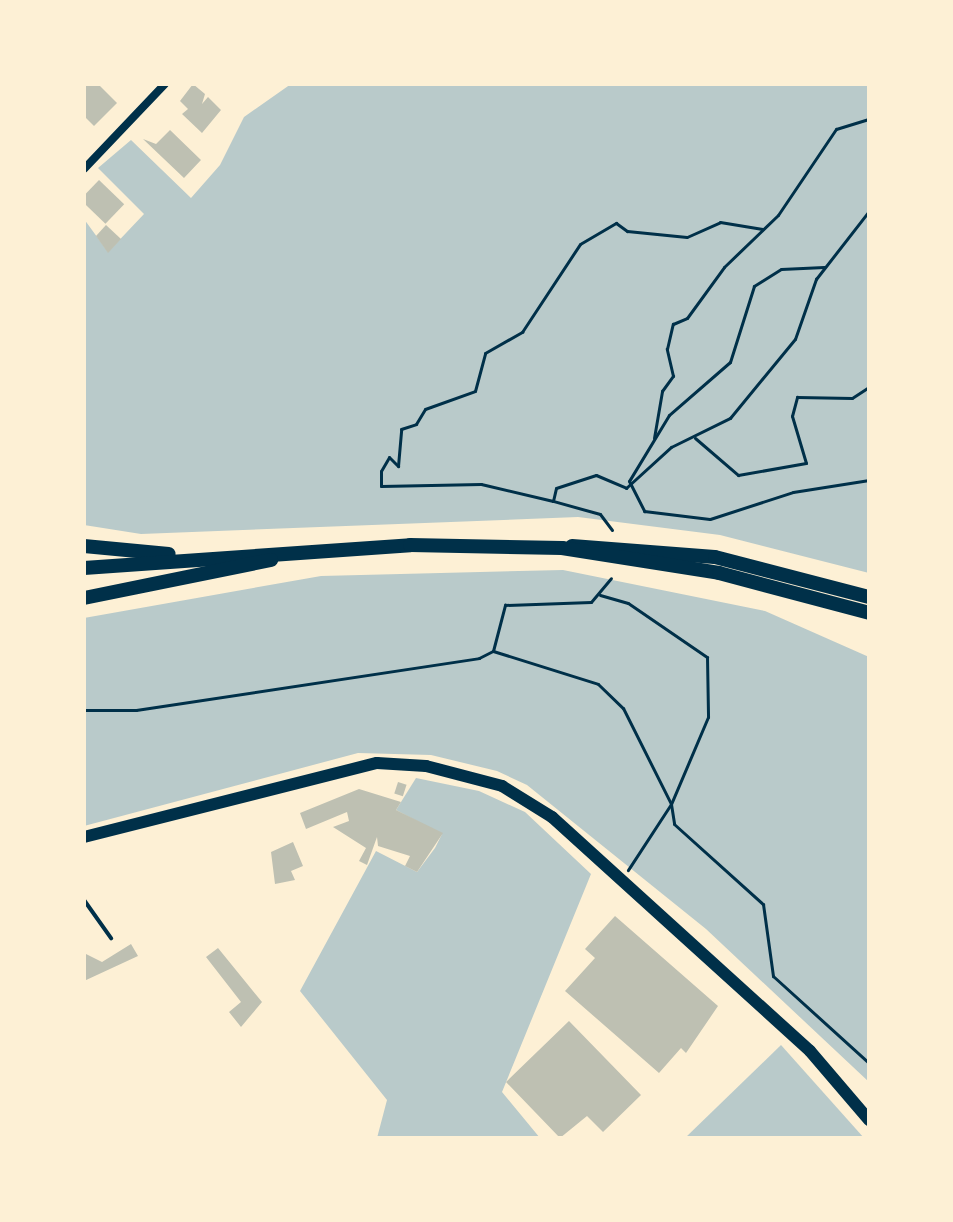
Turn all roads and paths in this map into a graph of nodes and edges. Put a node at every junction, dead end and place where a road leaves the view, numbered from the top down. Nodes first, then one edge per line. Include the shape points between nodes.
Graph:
1 (165, 84) edge
2 (869, 119) edge
3 (84, 169) edge
4 (869, 211) edge
5 (762, 229) junction
6 (824, 267) junction
7 (869, 387) edge
8 (694, 437) junction
9 (653, 440) junction
10 (869, 480) edge
11 (629, 481) junction
12 (553, 501) junction
13 (612, 530) dead end
14 (84, 546) edge
15 (562, 548) junction
16 (303, 551) junction
17 (221, 557) junction
18 (84, 568) edge
19 (611, 578) dead end
20 (600, 595) junction
21 (869, 597) edge
22 (84, 598) edge
23 (869, 613) edge
24 (493, 651) junction
25 (84, 710) edge
26 (671, 804) junction
27 (84, 837) edge
28 (622, 880) junction
29 (84, 900) edge
30 (111, 938) dead end
31 (869, 1063) edge
32 (869, 1120) edge

1 - 3 street
2 - 5 path via 836,129
4 - 6 path
5 - 9 path via 703,300 673,324 667,349 673,376 662,391
5 - 12 path via 720,222 687,237 627,231 616,223 580,244 522,332 485,353 475,391 425,409 416,424 401,429 398,466 389,457 381,471 381,486 481,484
6 - 8 path via 802,327 759,386 730,418
6 - 9 path via 781,269 754,286 730,362 669,415
7 - 8 path via 852,398 797,397 792,416 806,463 738,475
8 - 11 path
9 - 11 path
10 - 11 path via 793,492 710,519 644,511
11 - 12 path via 626,488 579,477 556,488
12 - 13 path via 600,514
14 - 17 main road
15 - 16 main road
15 - 21 main road via 692,553
15 - 23 main road via 719,573
16 - 17 main road
16 - 22 main road
17 - 18 main road
19 - 20 path
20 - 24 path via 591,602 505,605
20 - 26 path via 628,603 707,657 708,717
24 - 25 path via 456,663 136,710
24 - 26 path via 610,691
26 - 28 path
26 - 31 path via 685,838 763,904 773,976
27 - 28 main road via 340,769 426,766 522,796
28 - 32 main road via 810,1051
29 - 30 lane

